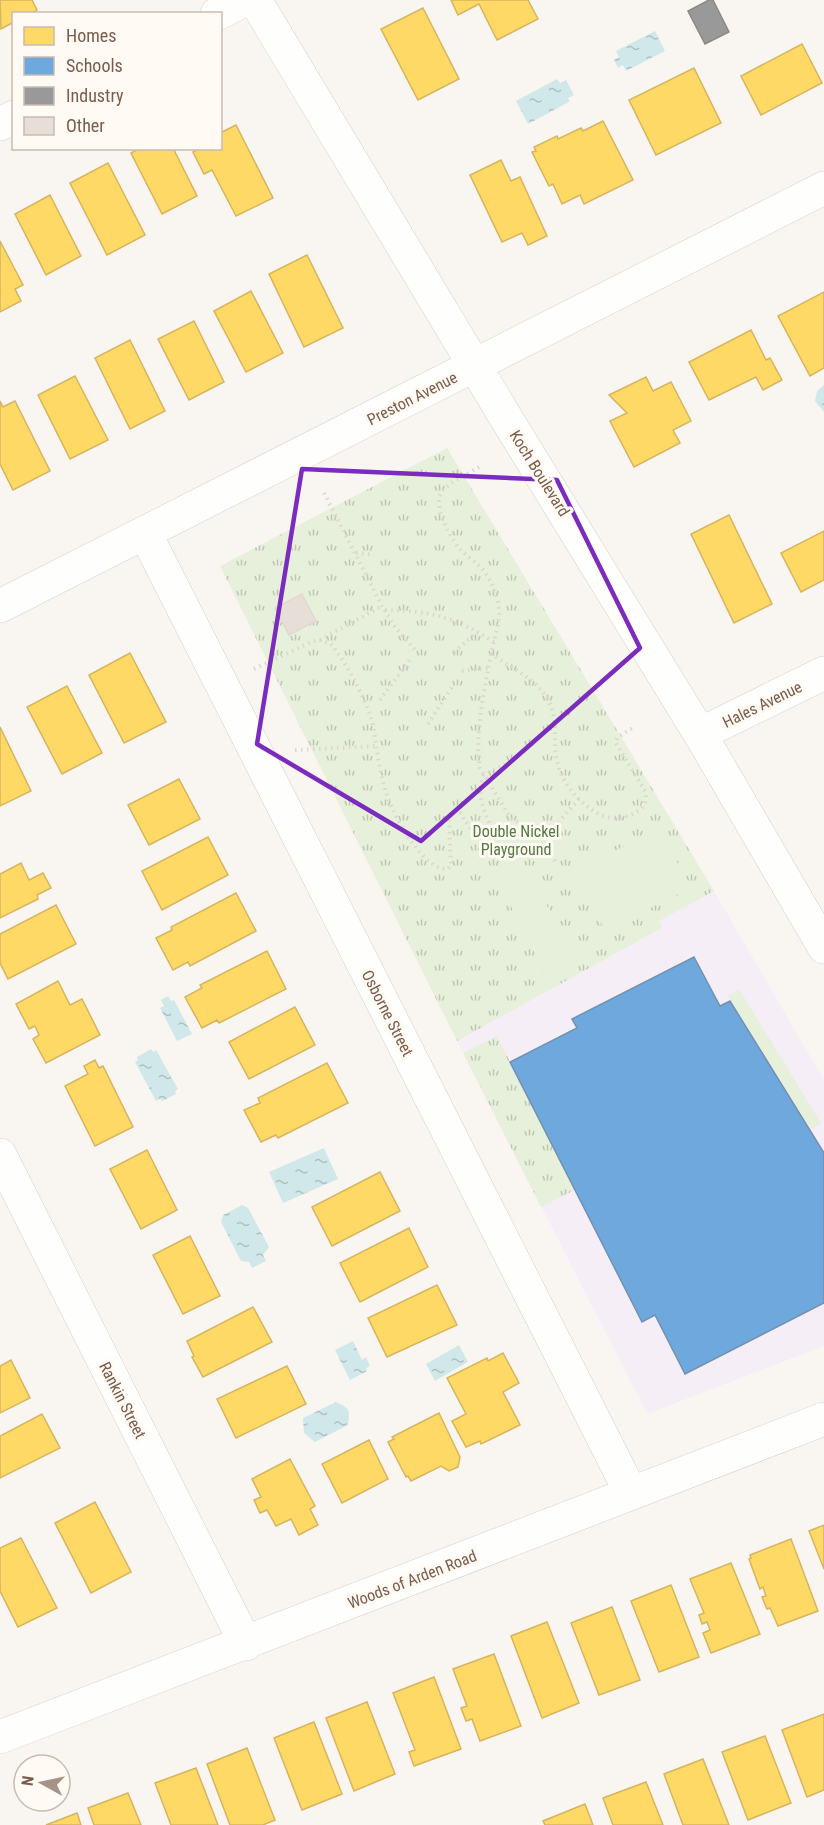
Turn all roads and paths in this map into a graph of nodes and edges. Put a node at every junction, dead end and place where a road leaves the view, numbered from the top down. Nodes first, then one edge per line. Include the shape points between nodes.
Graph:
1 (244, 0) edge
2 (255, 0) edge
3 (221, 12) edge
4 (824, 188) edge
5 (475, 366) junction
6 (479, 467) dead end
7 (324, 492) dead end
8 (145, 533) junction
9 (355, 553) junction
10 (374, 555) dead end
11 (0, 606) edge
12 (384, 608) junction
13 (477, 632) junction
14 (319, 640) junction
15 (494, 642) junction
16 (415, 650) dead end
17 (454, 652) dead end
18 (491, 652) junction
19 (411, 658) dead end
20 (488, 668) junction
21 (254, 669) dead end
22 (462, 671) dead end
23 (824, 673) edge
24 (454, 684) dead end
25 (380, 700) dead end
26 (428, 724) dead end
27 (634, 727) dead end
28 (700, 734) junction
29 (376, 746) junction
30 (295, 750) dead end
31 (505, 765) dead end
32 (484, 776) junction
33 (579, 799) junction
34 (551, 834) junction
35 (555, 861) dead end
36 (824, 947) edge
37 (0, 1155) edge
38 (824, 1419) edge
39 (631, 1493) junction
40 (246, 1644) junction
41 (0, 1737) edge

1 - 3 street
2 - 5 street, Koch Boulevard
4 - 5 street, Preston Avenue
5 - 8 street, Preston Avenue
5 - 28 street, Koch Boulevard
6 - 15 path via 443,489 441,514 454,545 482,569 495,589 499,614
7 - 9 path
8 - 11 street, Preston Avenue
8 - 39 street, Osborne Street
9 - 10 path
9 - 12 path
12 - 13 path via 448,617
12 - 14 path
12 - 16 path via 394,627
13 - 15 path
13 - 17 path
14 - 21 path
14 - 29 path via 335,649 361,694 374,727
15 - 18 path
18 - 20 path
18 - 33 path via 532,680 547,698 555,721 559,770
19 - 25 path
20 - 22 path
20 - 32 path via 478,741 478,759
23 - 28 street, Hales Avenue
24 - 26 path
27 - 33 path via 615,742 645,791 644,806 628,816 615,818 600,815
28 - 36 street, Koch Boulevard
29 - 30 path
29 - 32 path via 398,821 419,851 441,869 451,865 449,819 453,811 460,813 483,847 494,846 480,788
31 - 32 path
32 - 34 path via 510,817
33 - 34 path
34 - 35 path via 549,849
37 - 40 street, Rankin Street
38 - 39 street, Woods of Arden Road
39 - 40 street, Woods of Arden Road
40 - 41 street, Woods of Arden Road

